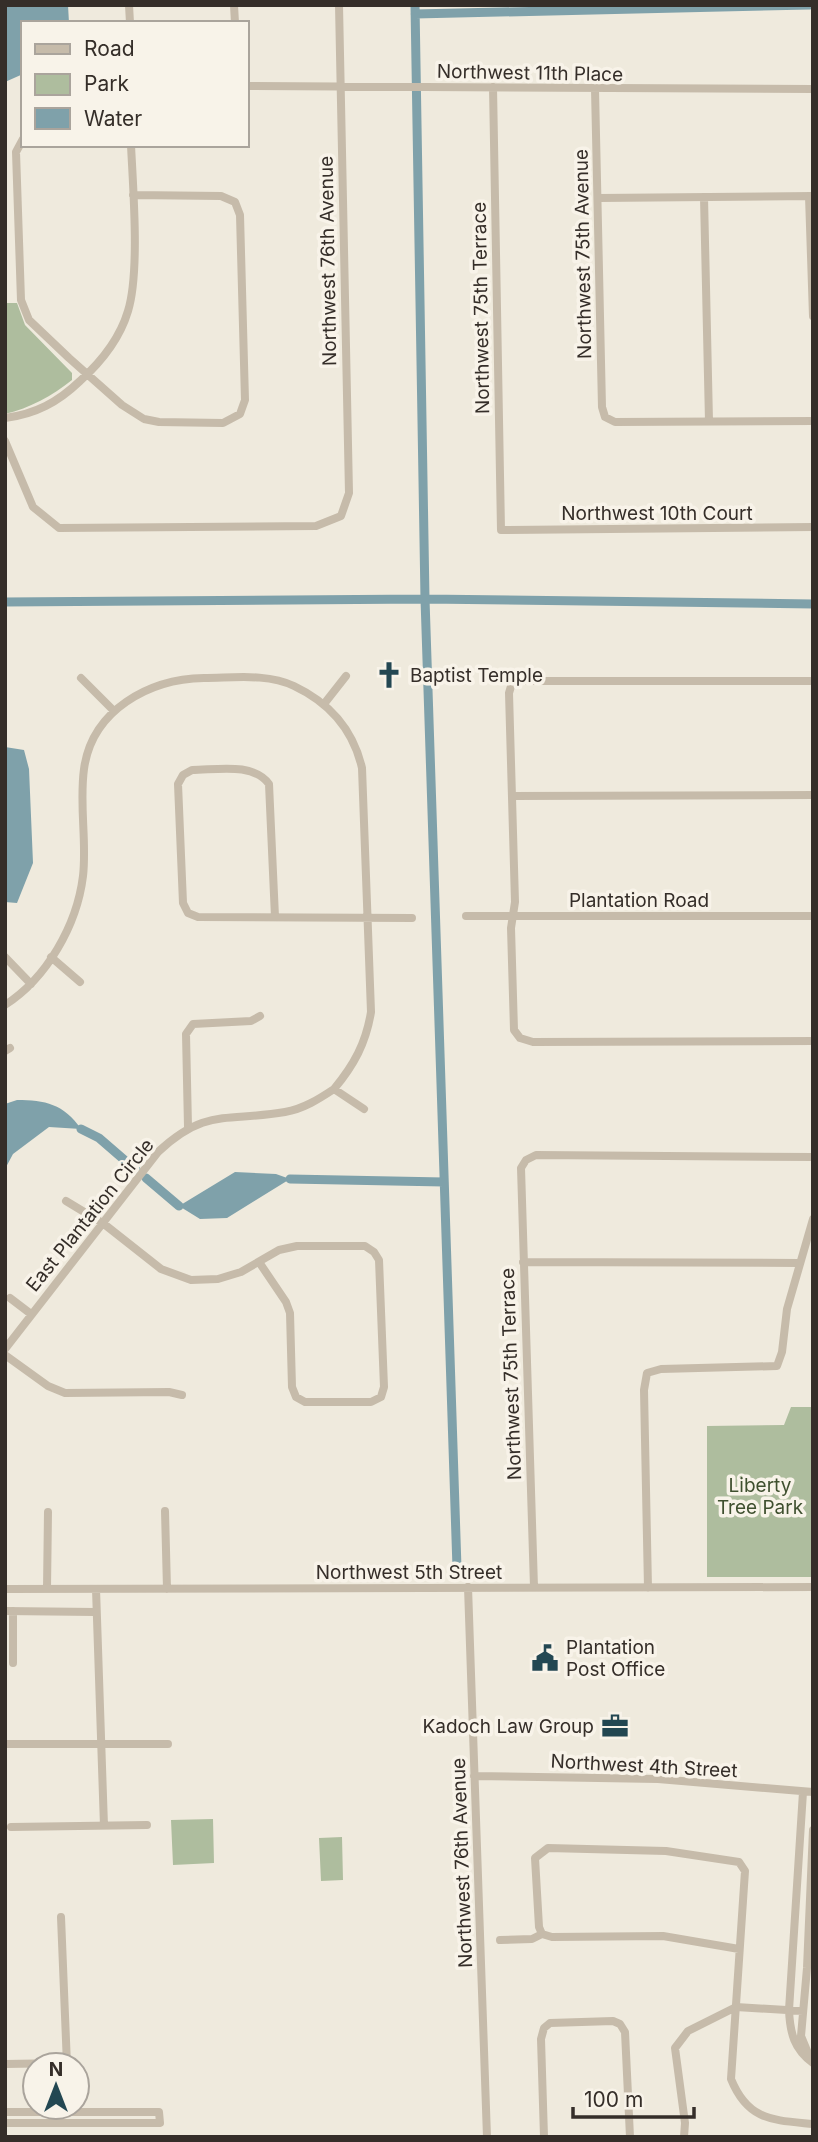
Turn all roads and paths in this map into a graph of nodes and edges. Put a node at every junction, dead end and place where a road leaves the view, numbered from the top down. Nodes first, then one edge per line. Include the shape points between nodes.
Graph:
1 (339, 5) edge
2 (248, 86) edge
3 (493, 87) junction
4 (340, 88) junction
5 (595, 89) junction
6 (813, 89) edge
7 (21, 139) edge
8 (131, 147) edge
9 (133, 195) junction
10 (811, 196) edge
11 (704, 197) junction
12 (599, 198) junction
13 (813, 316) edge
14 (89, 373) junction
15 (5, 418) edge
16 (709, 421) junction
17 (813, 421) edge
18 (5, 441) edge
19 (813, 527) edge
20 (501, 530) joint
21 (346, 677) dead end
22 (80, 678) dead end
23 (813, 681) edge
24 (324, 704) junction
25 (114, 711) junction
26 (813, 795) edge
27 (512, 796) junction
28 (466, 916) dead end
29 (513, 916) junction
30 (813, 916) edge
31 (275, 917) junction
32 (369, 918) junction
33 (412, 918) dead end
34 (5, 957) edge
35 (51, 957) junction
36 (80, 982) dead end
37 (31, 984) junction
38 (5, 1005) edge
39 (260, 1016) dead end
40 (813, 1041) edge
41 (334, 1089) junction
42 (364, 1109) dead end
43 (188, 1127) junction
44 (813, 1157) edge
45 (66, 1201) dead end
46 (813, 1219) edge
47 (104, 1224) junction
48 (259, 1262) junction
49 (523, 1262) junction
50 (799, 1264) junction
51 (10, 1298) dead end
52 (31, 1314) junction
53 (5, 1349) edge
54 (5, 1355) edge
55 (182, 1395) dead end
56 (48, 1511) dead end
57 (165, 1511) dead end
58 (468, 1587) junction
59 (534, 1587) junction
60 (813, 1587) edge
61 (648, 1588) junction
62 (5, 1589) edge
63 (47, 1589) junction
64 (96, 1589) junction
65 (167, 1589) junction
66 (9, 1611) edge
67 (95, 1612) junction
68 (13, 1663) dead end
69 (6, 1744) edge
70 (167, 1744) dead end
71 (103, 1745) junction
72 (474, 1776) junction
73 (803, 1792) junction
74 (813, 1792) edge
75 (148, 1825) dead end
76 (104, 1826) junction
77 (11, 1827) dead end
78 (813, 1830) edge
79 (61, 1917) dead end
80 (542, 1934) junction
81 (500, 1940) dead end
82 (739, 1949) junction
83 (736, 2007) junction
84 (789, 2010) junction
85 (803, 2011) junction
86 (66, 2051) edge
87 (813, 2054) edge
88 (813, 2063) edge
89 (91, 2111) edge
90 (108, 2112) junction
91 (68, 2122) joint
92 (108, 2122) junction
93 (5, 2123) edge
94 (813, 2124) edge
95 (487, 2137) edge
96 (544, 2137) edge
97 (630, 2137) edge
98 (684, 2137) edge

1 - 4 street, Northwest 76th Avenue
2 - 4 street, Northwest 11th Place
3 - 4 street, Northwest 11th Place
3 - 5 street, Northwest 11th Place
3 - 20 street, Northwest 75th Terrace
4 - 18 street, Northwest 76th Avenue via 349,493 341,516 316,527 59,528 33,507
5 - 6 street, Northwest 11th Place
5 - 12 street, Northwest 75th Avenue
7 - 14 street via 16,152 21,300 29,320
8 - 9 street
9 - 14 street via 129,309 117,338
9 - 14 street via 221,196 235,202 240,215 245,400 240,414 223,423 144,419
10 - 11 street
10 - 13 street
11 - 12 street
11 - 16 street
12 - 16 street, Northwest 75th Avenue via 605,417 615,422
14 - 15 street via 52,403 30,414
16 - 17 street
19 - 20 street, Northwest 10th Court
21 - 24 street
22 - 25 street
23 - 27 street via 512,683
24 - 25 street, East Plantation Circle via 288,683 261,677 184,678 138,694
24 - 32 street, East Plantation Circle via 358,747
25 - 35 street via 98,730 87,755 83,878 68,927
26 - 27 street
27 - 29 street
28 - 29 street, Plantation Road
29 - 30 street, Plantation Road
29 - 40 street via 514,1030 520,1038 533,1042
31 - 31 street via 269,784 251,771 192,770 183,775 178,784 183,903 188,913 198,918
31 - 32 street
32 - 33 street
32 - 41 street, East Plantation Circle via 371,1012 367,1035 352,1067
34 - 37 street
35 - 36 street
35 - 37 street
37 - 38 street
39 - 43 street via 251,1021 193,1024 186,1034
41 - 42 street
41 - 43 street, East Plantation Circle via 312,1104 286,1112 226,1116
43 - 47 street, East Plantation Circle via 158,1152
44 - 49 street, Northwest 75th Terrace via 536,1156 521,1168
45 - 47 street
46 - 50 street
47 - 48 street via 161,1269 191,1280 218,1279
47 - 52 street, East Plantation Circle
48 - 48 street via 290,1313 296,1397 305,1402 371,1402 381,1397 379,1260 374,1252 365,1246 297,1246 278,1250
49 - 50 street
49 - 59 street, Northwest 75th Terrace
50 - 61 street via 777,1366 661,1368 648,1373 644,1390
51 - 52 street
52 - 53 street, East Plantation Circle
54 - 55 street via 65,1393
56 - 63 street
57 - 65 street
58 - 59 street, Northwest 5th Street
58 - 65 street, Northwest 5th Street
58 - 72 street, Northwest 76th Avenue
59 - 61 street, Northwest 5th Street
60 - 61 street, Northwest 5th Street
62 - 63 street, Northwest 5th Street
63 - 64 street, Northwest 5th Street
64 - 65 street, Northwest 5th Street
64 - 67 street
66 - 67 street
66 - 68 street
67 - 71 street
69 - 71 street
70 - 71 street
71 - 76 street
72 - 73 street, Northwest 4th Street via 657,1779
72 - 95 street, Northwest 76th Avenue
73 - 74 street, Northwest 4th Street
73 - 84 street
75 - 76 street
76 - 77 street
78 - 85 street
79 - 86 street
80 - 81 street via 532,1939
80 - 82 street via 663,1936
80 - 82 street via 535,1858 540,1851 666,1851 725,1858 742,1866
82 - 83 street
83 - 84 street
83 - 94 street via 732,2079 738,2095 748,2108 770,2120
83 - 98 street via 688,2031 675,2048
84 - 85 street
84 - 88 street via 792,2039
85 - 87 street via 801,2036 808,2053
89 - 90 street
90 - 92 street
90 - 92 street via 159,2112 160,2123
91 - 92 street
91 - 93 street
96 - 97 street via 544,2028 550,2023 612,2021 625,2032

